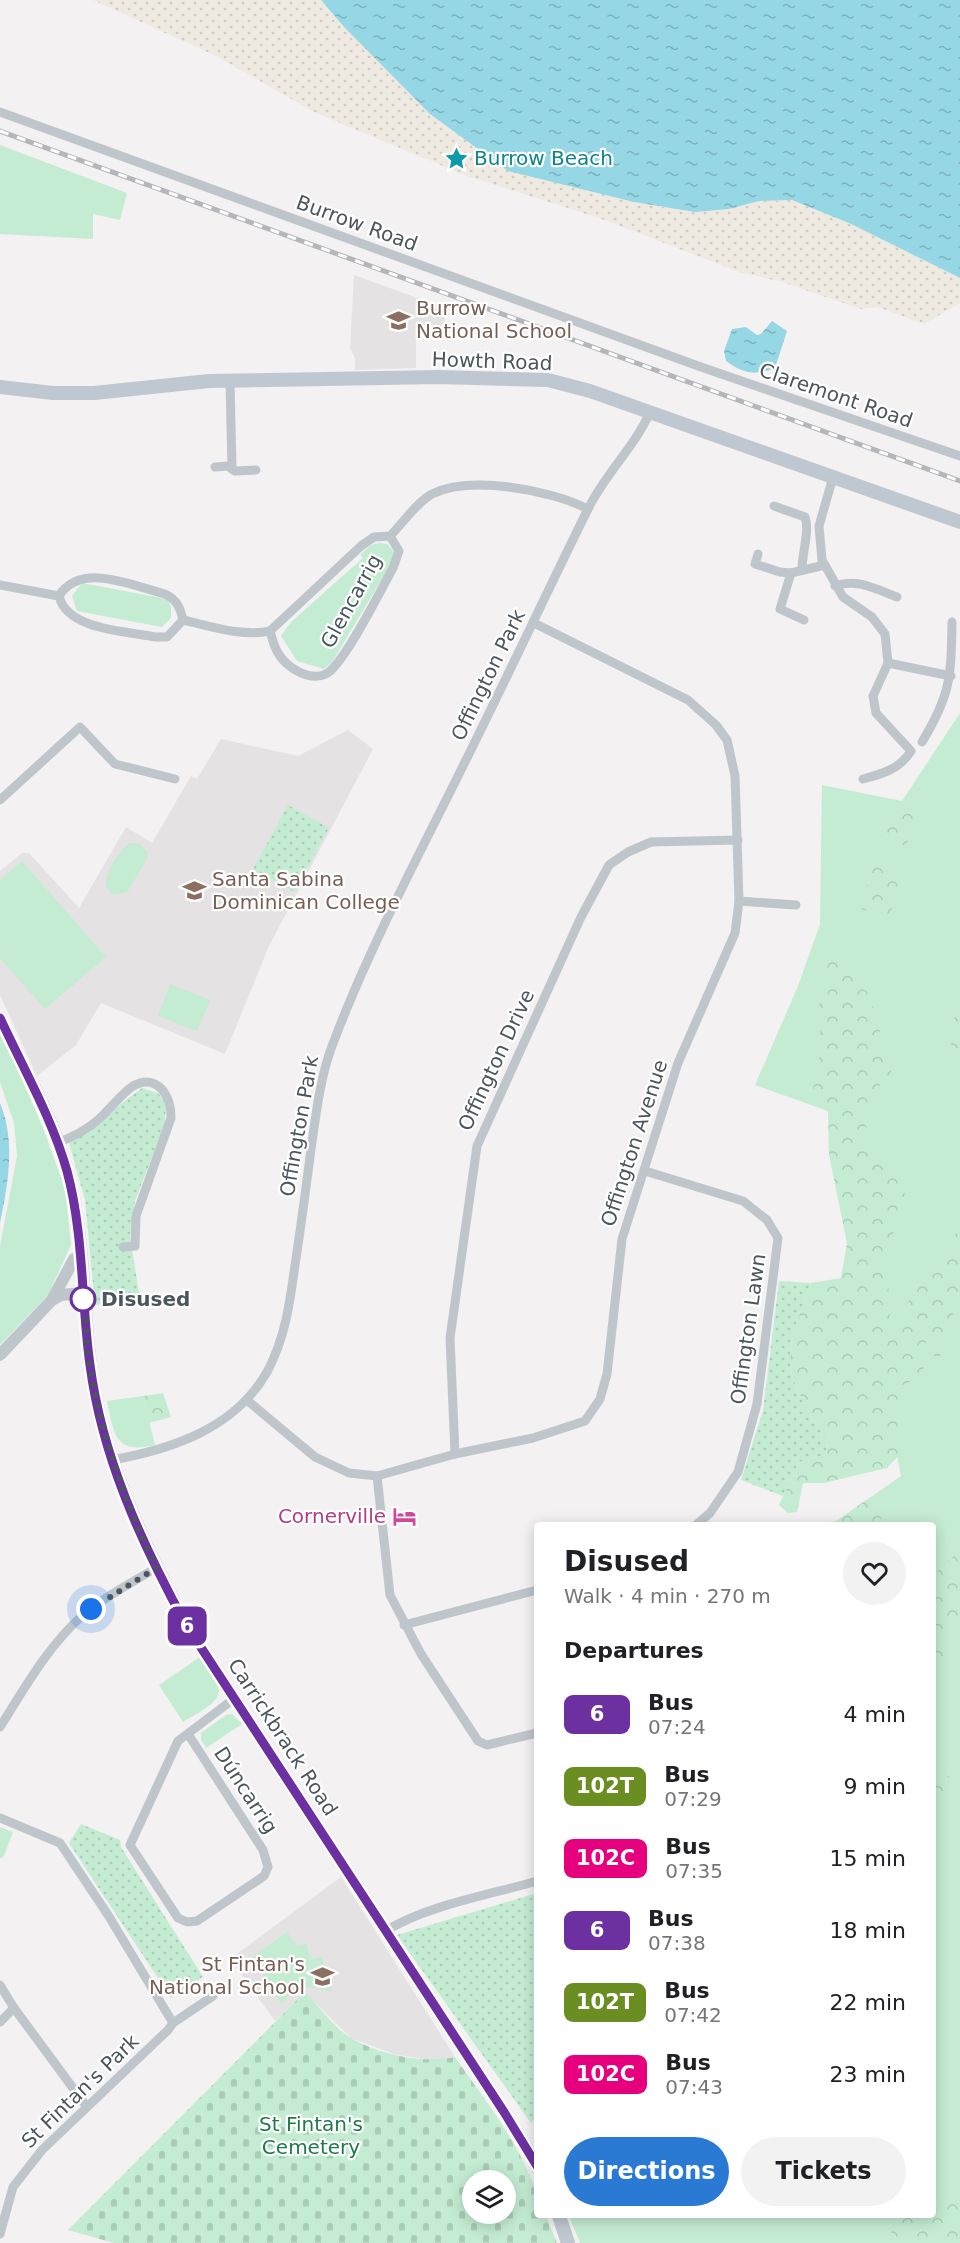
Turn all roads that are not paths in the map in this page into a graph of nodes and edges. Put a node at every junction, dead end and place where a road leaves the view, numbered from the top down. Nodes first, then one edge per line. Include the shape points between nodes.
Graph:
1 (0, 112) edge
2 (701, 367) joint
3 (231, 380) junction
4 (0, 387) edge
5 (650, 412) junction
6 (960, 456) edge
7 (215, 467) dead end
8 (232, 469) junction
9 (256, 470) dead end
10 (832, 477) junction
11 (774, 506) dead end
12 (588, 509) junction
13 (960, 522) edge
14 (390, 536) junction
15 (758, 554) dead end
16 (825, 565) junction
17 (802, 570) junction
18 (791, 573) junction
19 (0, 585) edge
20 (835, 586) junction
21 (59, 596) junction
22 (897, 597) dead end
23 (183, 620) junction
24 (804, 620) dead end
25 (952, 622) dead end
26 (534, 623) junction
27 (270, 631) junction
28 (888, 663) junction
29 (951, 676) junction
30 (922, 742) dead end
31 (863, 779) dead end
32 (175, 780) dead end
33 (0, 800) edge
34 (738, 840) junction
35 (739, 900) junction
36 (795, 905) dead end
37 (0, 1018) edge
38 (58, 1143) junction
39 (645, 1171) junction
40 (123, 1247) dead end
41 (80, 1257) junction
42 (83, 1293) junction
43 (52, 1300) junction
44 (0, 1355) edge
45 (248, 1401) junction
46 (455, 1454) junction
47 (112, 1460) junction
48 (377, 1476) junction
49 (700, 1522) edge
50 (156, 1568) junction
51 (534, 1591) edge
52 (404, 1625) junction
53 (235, 1698) junction
54 (0, 1727) edge
55 (188, 1734) junction
56 (534, 1734) edge
57 (0, 1818) edge
58 (534, 1882) edge
59 (386, 1931) junction
60 (0, 1985) edge
61 (213, 1996) dead end
62 (14, 2008) junction
63 (0, 2022) edge
64 (173, 2023) junction
65 (87, 2107) junction
66 (534, 2161) edge
67 (560, 2218) edge
68 (0, 2234) edge
69 (568, 2243) edge

1 - 2 street, Burrow Road
2 - 6 street, Claremont Road
3 - 4 main road, Howth Road via 94,393
3 - 5 main road, Howth Road via 548,380
3 - 8 street
5 - 10 main road, Howth Road
5 - 12 street, Offington Park
7 - 8 street
8 - 9 street
10 - 13 main road, Howth Road
10 - 16 street via 819,526
11 - 17 street via 805,517 808,526
12 - 14 street, Glencarrig via 558,495 519,488 452,487 430,495
12 - 26 street, Offington Park
14 - 27 street, Glencarrig via 374,537 361,546
14 - 27 street, Glencarrig via 399,551 393,568 340,660 326,674 309,676 291,668 278,653
15 - 18 street via 755,564
16 - 17 street
16 - 20 street
17 - 18 street
18 - 24 street via 780,609
19 - 21 street
20 - 22 street via 861,583
20 - 28 street via 843,597 872,617 885,634
21 - 23 street via 62,607 78,621 156,637 166,637
21 - 23 street via 66,585 92,577 174,598
23 - 27 street via 235,632
25 - 29 street
26 - 34 street, Offington Avenue via 688,700 716,725 727,740 735,776
26 - 45 street, Offington Park via 357,980 329,1054 317,1109 289,1309 277,1351
28 - 29 street
28 - 31 street via 873,696 876,713 911,750 906,759 888,772
29 - 30 street via 941,710
32 - 33 street via 116,764 80,727
34 - 35 street, Offington Avenue
34 - 46 street, Offington Drive via 651,842 628,852 609,865 581,917 477,1146 450,1338
35 - 36 street
35 - 39 street, Offington Avenue via 735,933 678,1063
37 - 38 main road, Carrickbrack Road
38 - 40 street via 81,1133 133,1087 150,1084 167,1093 171,1118 139,1206 135,1246
38 - 41 main road, Carrickbrack Road via 71,1189
39 - 46 street, Offington Avenue via 622,1239 607,1374 600,1399 585,1421 533,1438
39 - 49 street, Offington Lawn via 743,1201 767,1221 778,1238 757,1404 738,1472
41 - 42 main road, Carrickbrack Road
41 - 43 street via 74,1259
42 - 43 street
42 - 47 main road, Carrickbrack Road via 90,1367
43 - 44 street
45 - 47 street, Offington Park via 199,1433 170,1446
45 - 48 street, Offington Avenue via 315,1457 349,1473
46 - 48 street, Offington Avenue
47 - 50 main road, Carrickbrack Road
48 - 52 street via 390,1595
50 - 53 main road, Carrickbrack Road via 185,1623
50 - 54 street via 81,1617 58,1642
51 - 52 street
52 - 56 street via 478,1741 487,1745
53 - 55 street, Dúncarrig
53 - 59 main road, Carrickbrack Road
55 - 55 street, Dúncarrig via 178,1741 130,1845 178,1918 187,1922 197,1921 264,1876 268,1867 263,1850
57 - 64 street via 60,1843
58 - 59 street via 428,1913
59 - 66 main road, Carrickbrack Road
60 - 62 street
61 - 64 street, St Fintan's Park
62 - 63 street
62 - 65 street
64 - 65 street, St Fintan's Park
65 - 68 street, St Fintan's Park via 42,2150 13,2187
67 - 69 main road

